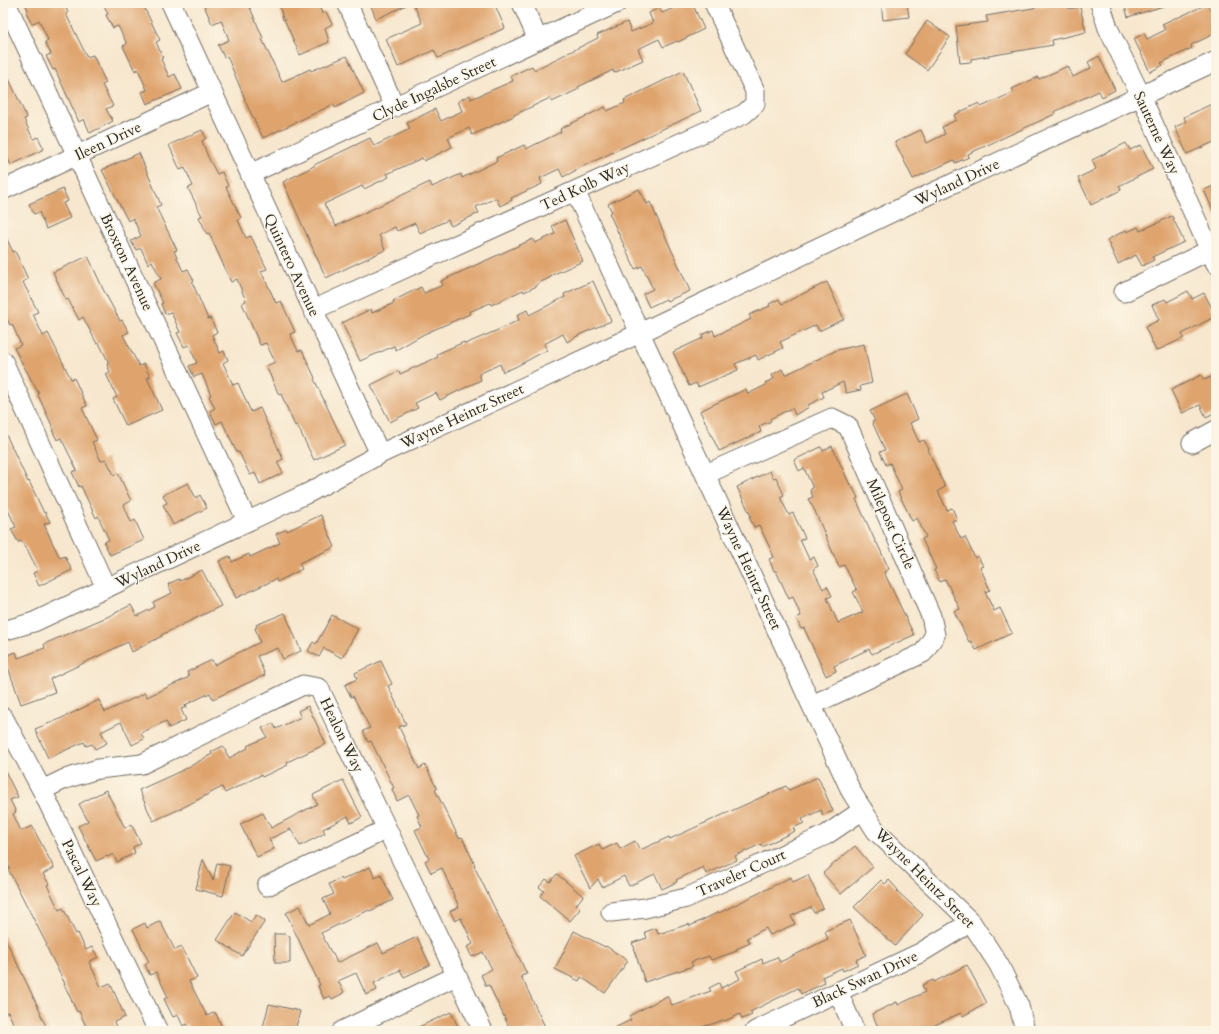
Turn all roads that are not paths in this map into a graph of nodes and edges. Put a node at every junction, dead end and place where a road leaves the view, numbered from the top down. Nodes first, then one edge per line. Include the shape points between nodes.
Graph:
1 (6, 3) edge
2 (171, 3) edge
3 (347, 3) edge
4 (522, 3) edge
5 (617, 3) edge
6 (714, 3) edge
7 (1100, 3) edge
8 (538, 40) junction
9 (1216, 61) edge
10 (212, 92) junction
11 (1141, 96) junction
12 (395, 107) junction
13 (77, 155) junction
14 (250, 174) junction
15 (3, 190) edge
16 (575, 191) junction
17 (1214, 254) edge
18 (1124, 292) dead end
19 (313, 310) junction
20 (640, 333) junction
21 (3, 361) edge
22 (1216, 430) edge
23 (1192, 443) dead end
24 (380, 454) junction
25 (706, 474) junction
26 (247, 522) junction
27 (106, 588) junction
28 (3, 631) edge
29 (812, 705) junction
30 (3, 717) edge
31 (42, 790) junction
32 (863, 810) junction
33 (387, 829) junction
34 (267, 886) dead end
35 (611, 912) dead end
36 (971, 922) junction
37 (456, 976) junction
38 (838, 992) junction
39 (158, 1031) edge
40 (342, 1031) edge
41 (483, 1031) edge
42 (755, 1031) edge
43 (855, 1031) edge
44 (1025, 1031) edge

1 - 13 street, Broxton Avenue
2 - 10 street, Quintero Avenue
3 - 12 street
4 - 8 street
5 - 8 street, Clyde Ingalsbe Street
6 - 16 street, Ted Kolb Way via 755,91 755,104 744,114
7 - 11 street, Sauterne Way via 1108,28
8 - 12 street, Clyde Ingalsbe Street
9 - 11 street, Wyland Drive
10 - 13 street, Ileen Drive
10 - 14 street, Quintero Avenue
11 - 17 street, Sauterne Way
11 - 20 street, Wyland Drive
12 - 14 street, Clyde Ingalsbe Street
13 - 15 street, Ileen Drive
13 - 26 street, Broxton Avenue
14 - 19 street, Quintero Avenue
16 - 19 street, Ted Kolb Way
16 - 20 street
17 - 18 street
19 - 24 street, Quintero Avenue
20 - 24 street, Wayne Heintz Street
20 - 25 street, Wayne Heintz Street
21 - 27 street
22 - 23 street
24 - 26 street, Wyland Drive
25 - 29 street, Wayne Heintz Street
25 - 29 street, Milepost Circle via 832,418 848,426 931,616 934,635 923,653
26 - 27 street, Wyland Drive
27 - 28 street, Wyland Drive via 34,622
29 - 32 street, Wayne Heintz Street via 852,794
30 - 31 street, Pascal Way
31 - 33 street, Healon Way via 65,779 98,769 142,764 303,685 319,688
31 - 39 street, Pascal Way
32 - 35 street, Traveler Court via 826,835 686,898 645,908
32 - 36 street, Wayne Heintz Street via 876,831
33 - 34 street
33 - 37 street, Healon Way
36 - 38 street, Black Swan Drive via 920,953
36 - 44 street, Wayne Heintz Street via 999,965 1019,1006
37 - 40 street
37 - 41 street, Healon Way
38 - 42 street, Black Swan Drive
38 - 43 street

